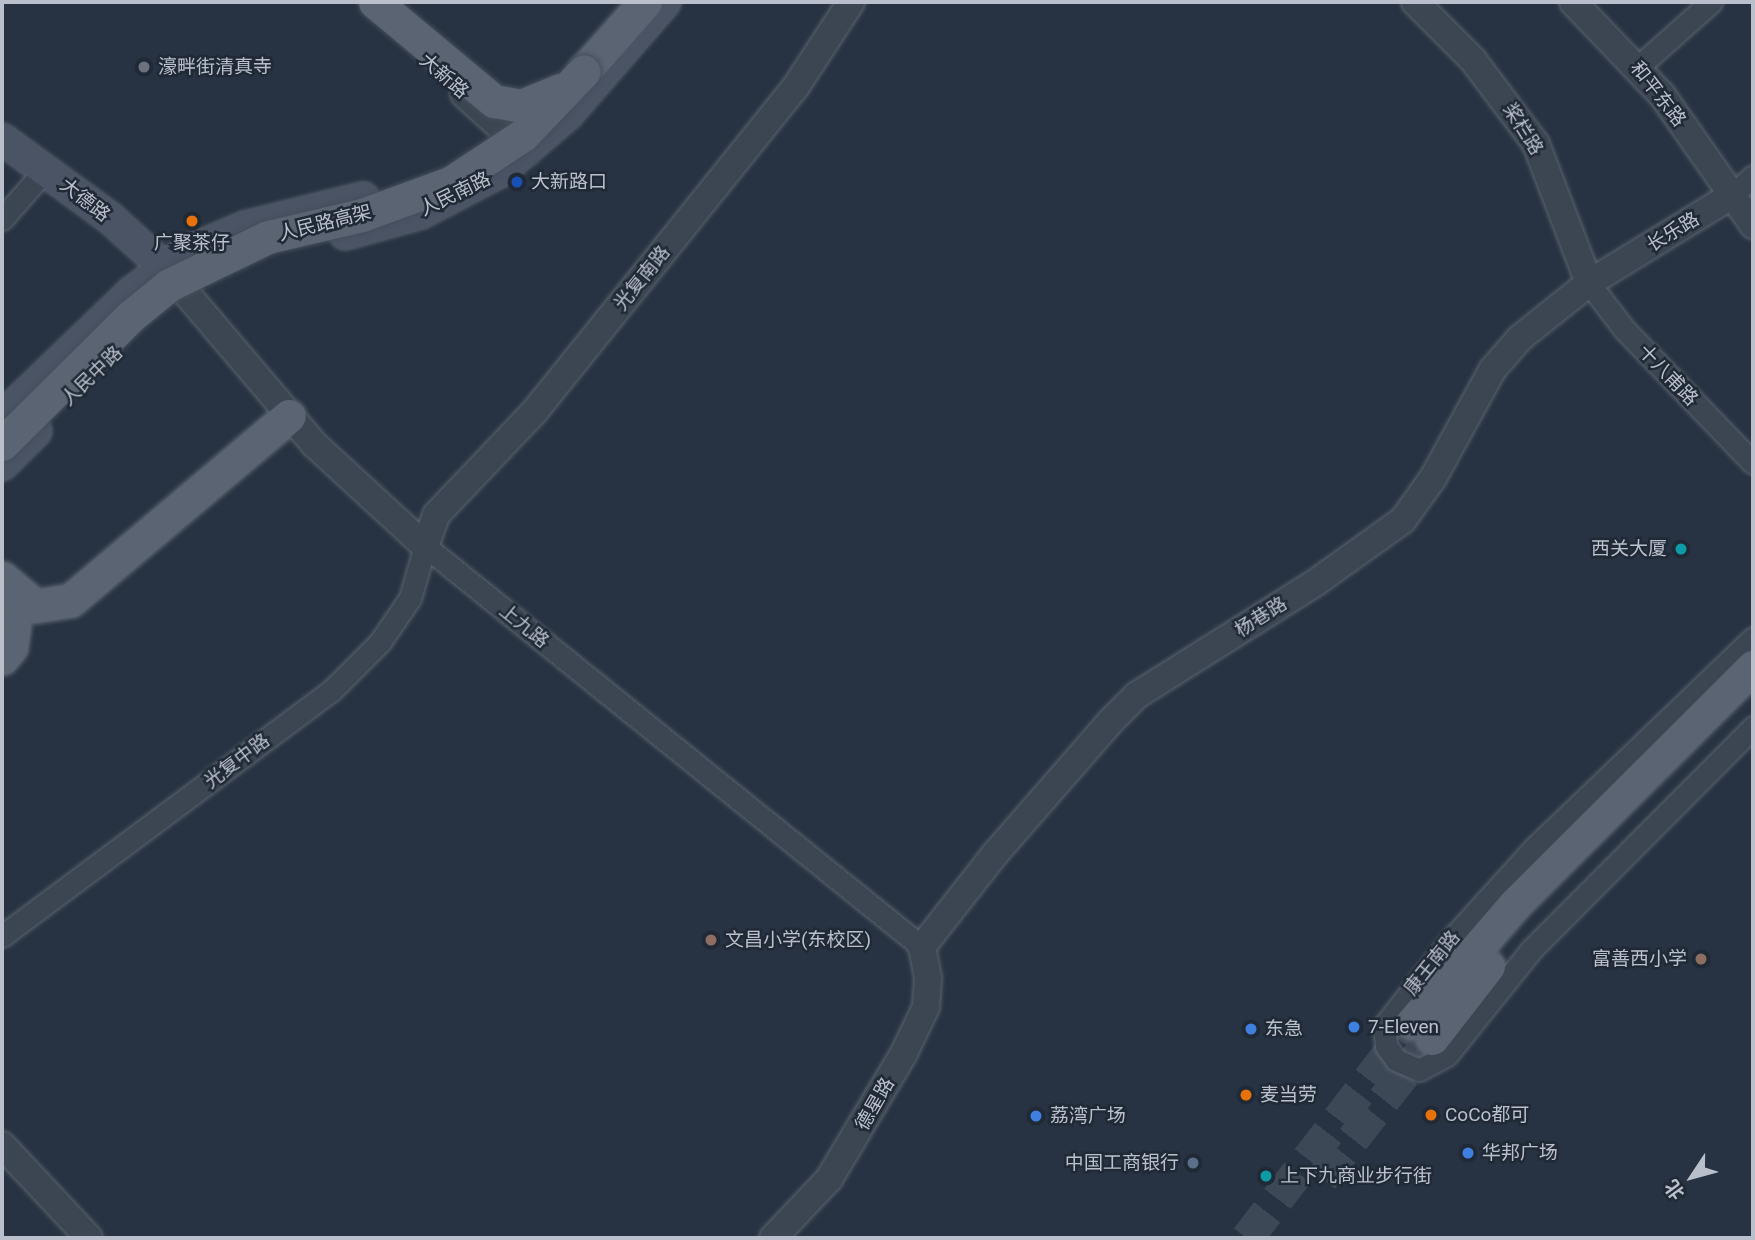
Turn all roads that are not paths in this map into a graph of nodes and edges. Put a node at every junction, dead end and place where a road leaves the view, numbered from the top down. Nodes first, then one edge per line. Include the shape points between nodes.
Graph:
1 (359, 2) edge
2 (375, 2) edge
3 (624, 2) edge
4 (645, 2) edge
5 (665, 2) edge
6 (851, 2) edge
7 (1415, 2) edge
8 (1573, 2) edge
9 (1711, 2) edge
10 (1638, 67) junction
11 (584, 71) junction
12 (505, 130) junction
13 (2, 139) edge
14 (528, 152) junction
15 (46, 169) junction
16 (1753, 176) edge
17 (1731, 196) junction
18 (2, 219) edge
19 (1753, 225) edge
20 (164, 267) junction
21 (1589, 283) junction
22 (187, 292) junction
23 (289, 416) junction
24 (2, 417) edge
25 (2, 444) edge
26 (1753, 463) edge
27 (2, 465) edge
28 (425, 546) junction
29 (2, 578) edge
30 (2, 597) edge
31 (1753, 638) edge
32 (2, 658) edge
33 (1753, 667) edge
34 (1753, 696) edge
35 (1753, 727) edge
36 (2, 936) edge
37 (922, 947) junction
38 (2, 1145) edge
39 (89, 1238) edge
40 (773, 1238) edge

1 - 12 street, 大新路
2 - 11 main road, bridge via 494,101 534,104
3 - 12 main road, 人民南路
4 - 11 main road, 人民路高架
5 - 14 main road, 人民南路 via 587,93
6 - 28 street, 光复南路 via 795,88 558,383 436,515
7 - 21 street, 桨栏路 via 1473,60 1536,144
8 - 10 street, 和平东路
9 - 10 street
10 - 17 street, 和平东路
11 - 25 main road, 人民路高架, bridge via 523,135 450,183 362,215 268,237 169,285 131,316
12 - 14 street, 大新路
12 - 20 main road, 人民南路 via 413,182 245,227 194,247
13 - 15 main road, 大德路
14 - 22 main road, 人民南路 via 482,184 442,204 387,224 265,254
15 - 18 street
15 - 20 main road, 大德路
16 - 17 street, 长乐路
17 - 19 street, 和平东路
17 - 21 street, 长乐路
20 - 22 street, 上九路
20 - 24 main road, 人民中路
21 - 26 street, 十八甫路 via 1624,329
21 - 37 street, 杨巷路 via 1537,322 1493,369 1433,478 1403,520 1315,583 1137,695 995,854
22 - 23 street, 上九路
22 - 27 main road, 人民中路 via 142,327
23 - 28 street, 上九路
23 - 29 main road via 71,600 35,606
28 - 36 street, 光复中路 via 410,598 380,642 331,691
28 - 37 street, 上九路
30 - 32 main road via 14,625 10,647
31 - 35 street, 康王南路 via 1534,848 1455,934 1384,1026 1386,1046 1396,1060 1419,1070 1447,1055 1549,931
33 - 34 main road, 康王南路 via 1515,904 1422,1031
37 - 40 street, 德星路 via 928,978 926,1007 904,1053 829,1179
38 - 39 street

